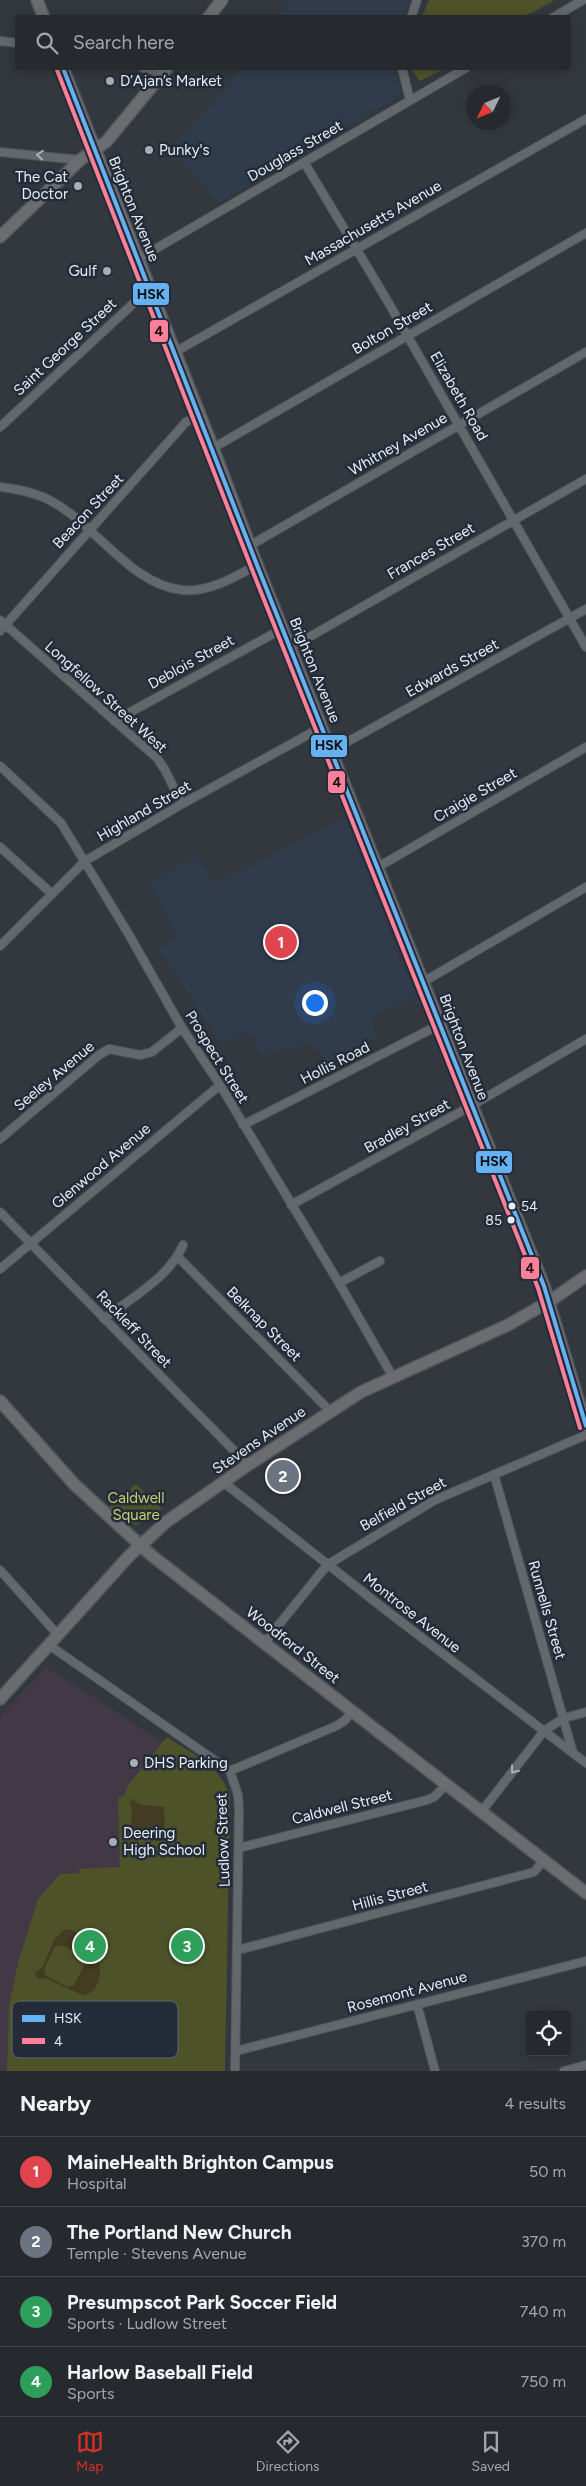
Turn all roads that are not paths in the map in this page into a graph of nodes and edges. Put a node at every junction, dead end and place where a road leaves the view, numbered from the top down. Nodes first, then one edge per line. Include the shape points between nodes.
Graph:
1 (37, 0) edge
2 (222, 0) edge
3 (417, 0) edge
4 (582, 0) edge
5 (43, 15) edge
6 (210, 15) edge
7 (412, 15) edge
8 (557, 15) edge
9 (0, 41) edge
10 (15, 43) edge
11 (63, 70) edge
12 (165, 70) edge
13 (402, 70) edge
14 (462, 70) edge
15 (410, 100) junction
16 (586, 118) edge
17 (95, 151) junction
18 (0, 152) edge
19 (80, 160) junction
20 (304, 162) junction
21 (586, 233) edge
22 (0, 237) edge
23 (356, 248) junction
24 (138, 259) junction
25 (150, 289) junction
26 (407, 336) junction
27 (174, 352) junction
28 (586, 352) edge
29 (200, 416) junction
30 (460, 425) junction
31 (0, 427) edge
32 (213, 448) junction
33 (586, 479) edge
34 (0, 487) edge
35 (514, 520) junction
36 (89, 529) junction
37 (249, 546) junction
38 (257, 566) junction
39 (586, 609) edge
40 (570, 618) junction
41 (2, 625) edge
42 (282, 629) junction
43 (586, 647) edge
44 (290, 648) junction
45 (114, 721) junction
46 (322, 727) junction
47 (586, 747) edge
48 (331, 751) junction
49 (0, 766) edge
50 (182, 804) junction
51 (0, 847) edge
52 (84, 861) junction
53 (378, 867) junction
54 (586, 887) edge
55 (52, 894) junction
56 (0, 946) edge
57 (423, 982) junction
58 (439, 1026) junction
59 (182, 1028) junction
60 (586, 1039) edge
61 (220, 1085) junction
62 (471, 1106) junction
63 (243, 1125) junction
64 (0, 1139) edge
65 (291, 1205) junction
66 (0, 1212) edge
67 (31, 1243) junction
68 (183, 1245) dead end
69 (178, 1257) junction
70 (380, 1261) dead end
71 (0, 1269) edge
72 (586, 1276) edge
73 (340, 1283) junction
74 (550, 1301) junction
75 (104, 1319) junction
76 (393, 1377) junction
77 (1, 1404) edge
78 (330, 1411) junction
79 (586, 1426) edge
80 (586, 1435) edge
81 (248, 1465) junction
82 (494, 1474) junction
83 (223, 1482) junction
84 (140, 1545) junction
85 (327, 1565) junction
86 (0, 1570) edge
87 (58, 1635) junction
88 (264, 1642) junction
89 (49, 1645) junction
90 (0, 1699) edge
91 (352, 1710) junction
92 (586, 1712) edge
93 (564, 1718) junction
94 (544, 1731) junction
95 (573, 1753) junction
96 (586, 1763) edge
97 (230, 1771) junction
98 (447, 1784) junction
99 (482, 1811) junction
100 (239, 1848) junction
101 (544, 1860) junction
102 (586, 1893) edge
103 (238, 1950) junction
104 (586, 1961) edge
105 (417, 2004) junction
106 (236, 2051) junction
107 (586, 2065) edge
108 (235, 2071) edge
109 (435, 2071) edge
110 (564, 2071) edge

1 - 5 main road
2 - 6 main road
3 - 7 street
4 - 8 street
9 - 10 street
11 - 17 main road, Brighton Avenue
12 - 17 main road via 114,134
13 - 15 street
14 - 15 street, Douglass Street
15 - 20 street, Douglass Street
16 - 23 street, Massachusetts Avenue
17 - 19 main road
17 - 24 main road, Brighton Avenue
19 -> 18 street
19 - 22 main road
20 - 23 street, Elizabeth Road
20 - 24 street, Douglass Street
21 - 26 street, Bolton Street
23 - 26 street, Elizabeth Road
23 - 27 street, Massachusetts Avenue
24 - 25 main road, Brighton Avenue
25 - 27 main road, Brighton Avenue
25 - 31 street, Saint George Street via 68,361
26 - 30 street, Elizabeth Road
26 - 32 street, Bolton Street
27 - 29 main road, Brighton Avenue
28 - 30 street, Whitney Avenue
29 - 32 main road, Brighton Avenue
29 - 36 street, Beacon Street via 186,422
30 - 35 street, Elizabeth Road
30 - 37 street, Whitney Avenue
32 - 37 main road, Brighton Avenue
33 - 35 street, Frances Street
34 - 36 street via 51,501
35 - 40 street, Elizabeth Road
35 - 44 street, Frances Street
36 - 38 street via 140,572 175,589 201,589 219,584
36 - 41 street, Beacon Street
37 - 38 main road, Brighton Avenue
38 - 42 main road, Brighton Avenue
39 - 40 street, Edwards Street
40 - 43 street, Elizabeth Road
40 - 48 street, Edwards Street
41 - 45 street, Longfellow Street West
42 - 44 main road, Brighton Avenue
42 - 45 street, Deblois Street
44 - 46 main road, Brighton Avenue
45 - 50 street, Longfellow Street West via 157,758
46 - 48 main road, Brighton Avenue
46 - 50 street, Highland Street
47 - 53 street, Craigie Street
48 - 53 main road, Brighton Avenue
49 - 52 street, Prospect Street via 54,815
50 - 52 street, Highland Street
51 - 55 street
52 - 55 street, Highland Street
52 - 59 street, Prospect Street
53 - 57 main road, Brighton Avenue
54 - 57 street
55 - 56 street, Highland Street
57 - 58 main road, Brighton Avenue
58 - 62 main road, Brighton Avenue
58 - 63 street, Hollis Road
59 - 61 street, Prospect Street
59 - 64 street, Seeley Avenue via 152,1052 140,1054 109,1049 98,1055
60 - 62 street, Bradley Street
61 - 63 street, Prospect Street
61 - 67 street, Glenwood Avenue
62 - 65 street, Bradley Street
62 - 74 main road, Brighton Avenue
63 - 65 street, Prospect Street
65 - 73 street, Prospect Street
66 - 67 street, Rackleff Street
67 - 71 street, Glenwood Avenue
67 - 75 street, Rackleff Street
68 - 69 street
69 - 75 street
69 - 78 street, Belknap Street
70 - 73 street
72 - 74 main road, Stevens Avenue
73 - 76 street, Prospect Street
74 - 76 main road, Stevens Avenue via 510,1324
74 - 79 main road, Brighton Avenue
75 - 81 street, Rackleff Street
76 - 78 main road, Stevens Avenue
77 - 84 main road, Woodford Street via 74,1484
78 - 81 main road, Stevens Avenue
80 - 82 street, Belfield Street
81 - 83 main road, Stevens Avenue
82 - 85 street, Belfield Street via 408,1514
82 - 93 street, Runnells Street
83 - 84 main road, Stevens Avenue via 166,1522
83 - 85 street, Montrose Avenue
84 - 87 main road, Stevens Avenue
84 - 88 main road, Woodford Street
85 - 88 street, Belfield Street
85 - 94 street, Montrose Avenue
86 - 87 street
87 - 89 main road, Stevens Avenue
88 - 91 main road, Woodford Street
89 - 90 main road, Stevens Avenue
89 - 97 street, Ludlow Street
91 - 97 street via 336,1726
91 - 98 main road, Woodford Street
92 - 93 street
93 - 94 street
93 - 95 street, Runnells Street
94 - 95 street, Montrose Avenue
94 -> 99 street
95 - 96 street, Montrose Avenue
97 - 100 street, Ludlow Street via 238,1795
98 - 99 main road, Woodford Street
98 - 100 street, Caldwell Street via 427,1800
99 - 101 main road, Woodford Street
100 - 103 street, Ludlow Street
101 - 102 main road, Woodford Street
101 - 103 street, Hillis Street via 534,1872
103 - 106 street, Ludlow Street
104 - 105 street, Rosemont Avenue
105 - 106 street, Rosemont Avenue
105 - 109 street
106 - 108 street, Ludlow Street
107 - 110 street

